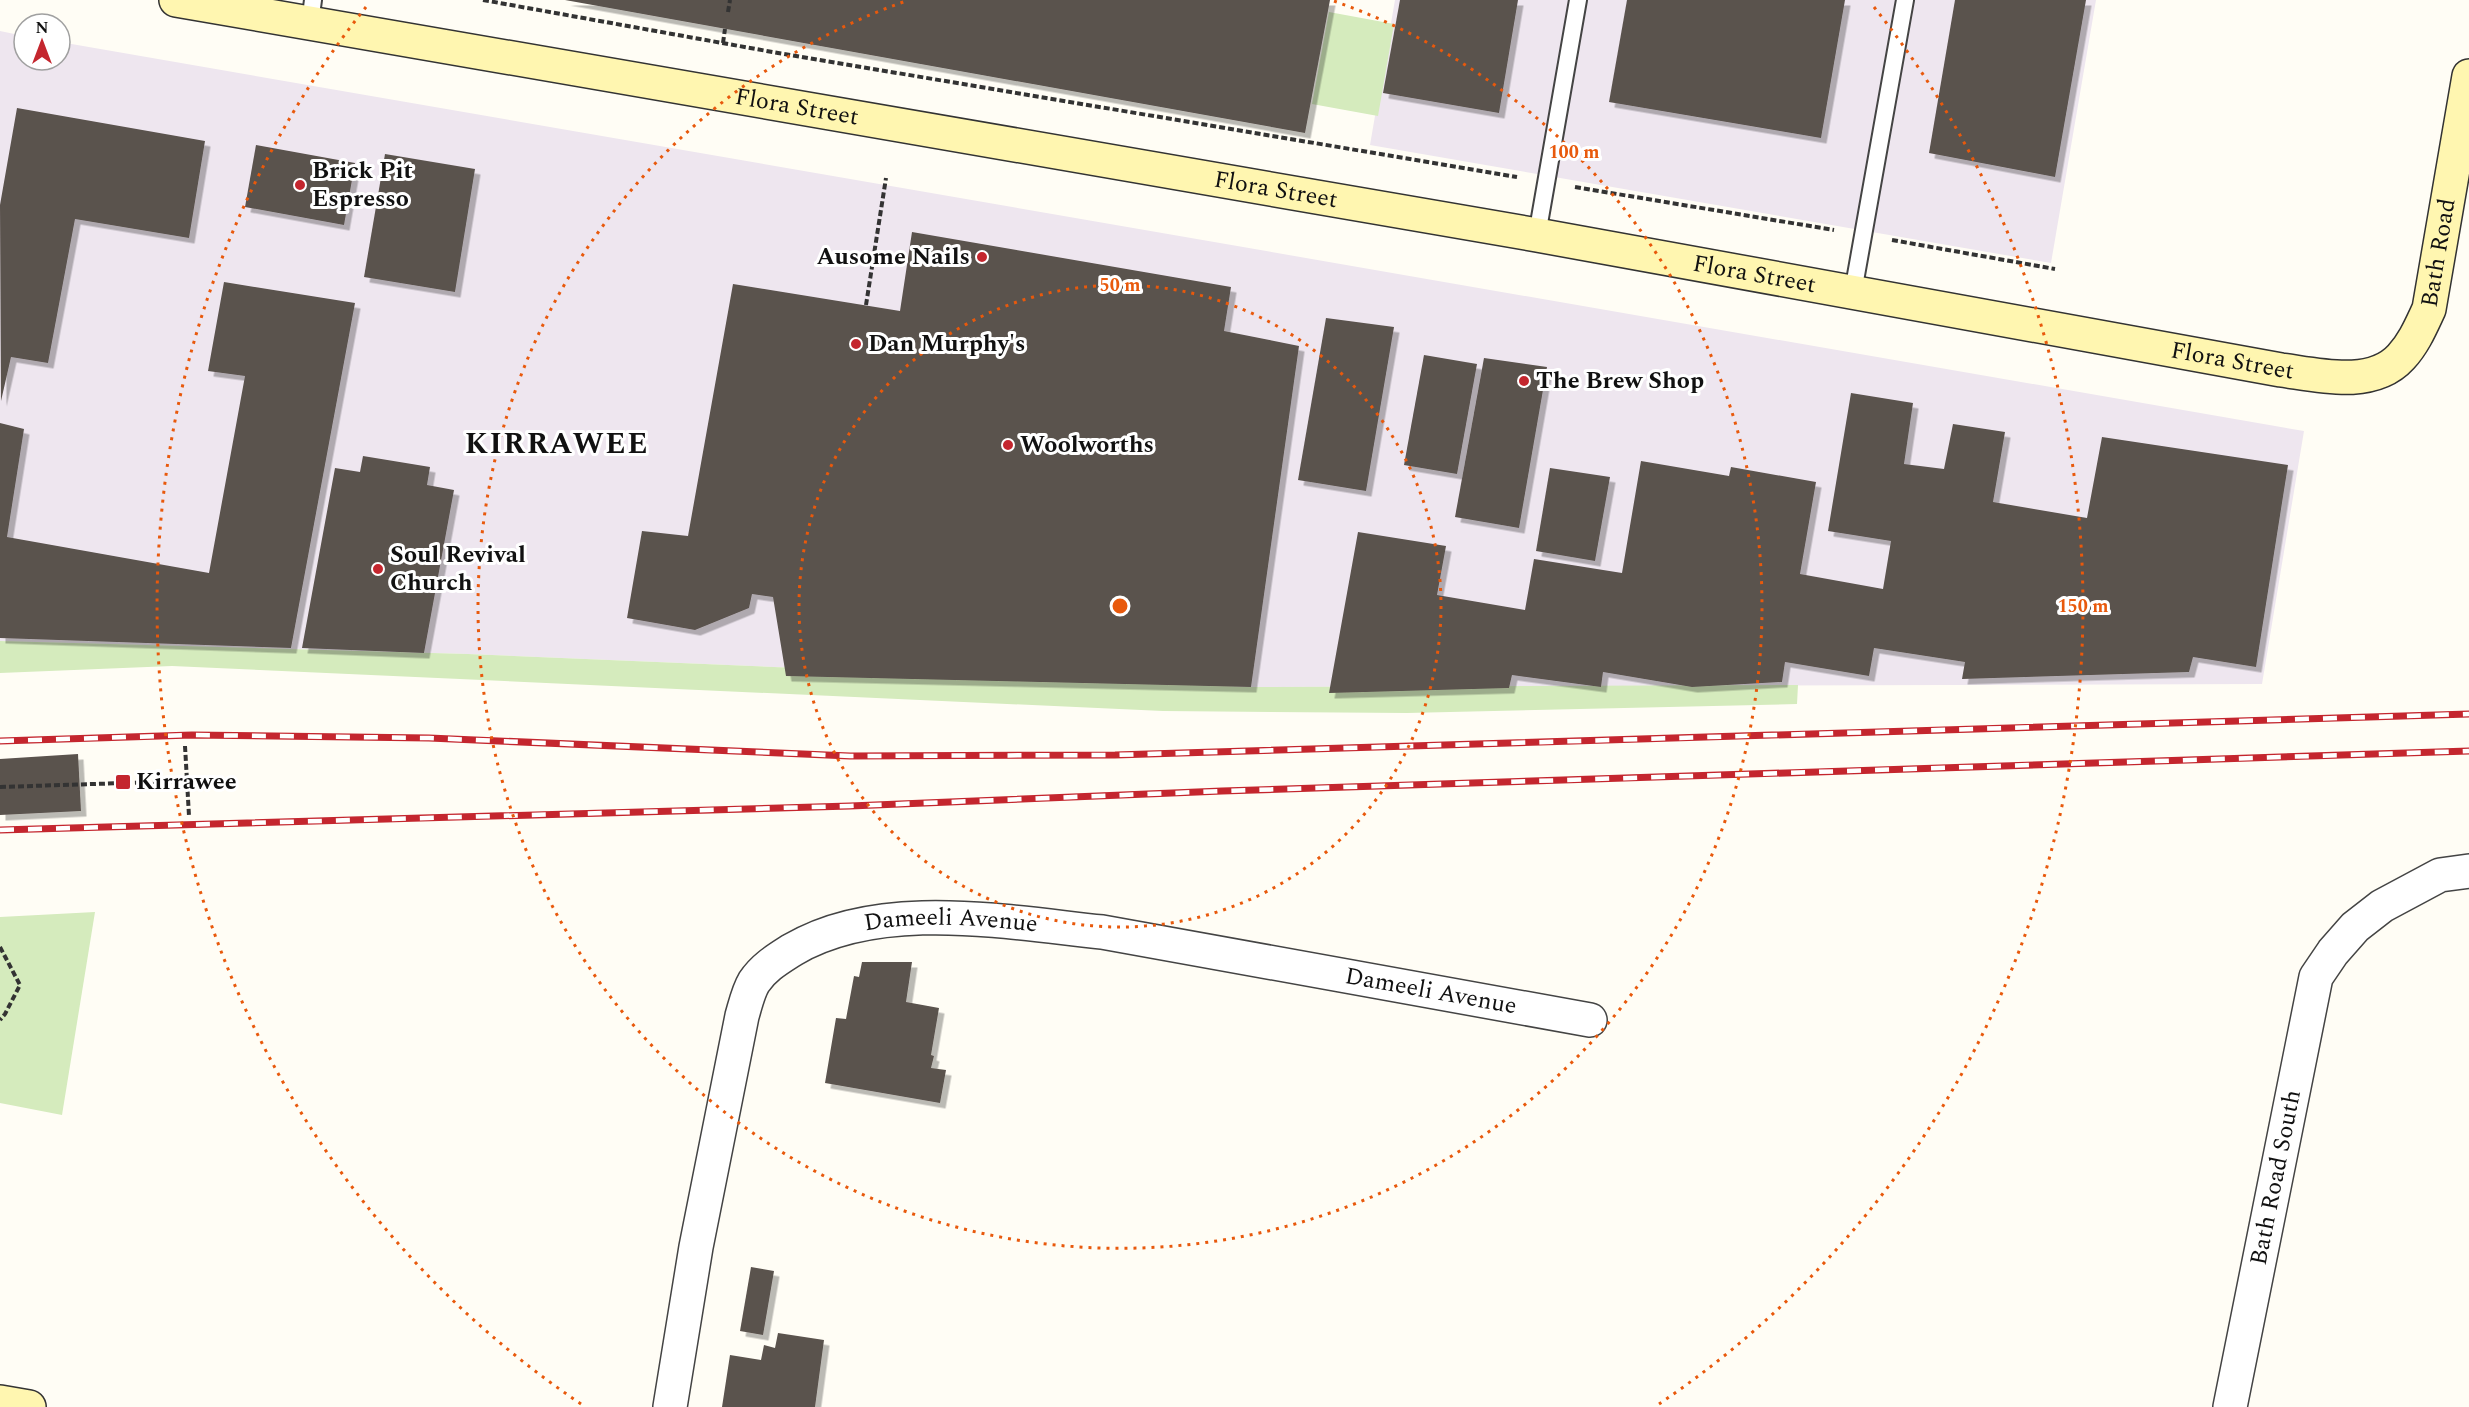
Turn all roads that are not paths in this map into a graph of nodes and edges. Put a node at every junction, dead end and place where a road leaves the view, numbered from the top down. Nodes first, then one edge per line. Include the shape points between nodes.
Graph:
1 (176, 0) edge
2 (1578, 0) edge
3 (1905, 0) edge
4 (311, 11) edge
5 (2469, 76) edge
6 (2464, 134) edge
7 (1537, 234) junction
8 (1853, 292) junction
9 (2374, 373) joint
10 (2469, 871) edge
11 (1590, 1020) dead end
12 (0, 1402) edge
13 (29, 1407) edge
14 (670, 1407) edge
15 (2230, 1407) edge

1 - 4 street, Flora Street
2 - 7 lane
3 - 8 lane
4 - 7 street, Flora Street
5 - 6 street, Bath Road
6 - 9 street, Bath Road via 2429,309 2416,338 2399,359
7 - 8 street, Flora Street
8 - 9 street, Flora Street via 2281,370 2348,378
10 - 15 street, Bath Road South via 2440,875 2382,906 2355,927 2316,977
11 - 14 street, Dameeli Avenue via 1112,934 1028,924 916,919 870,922 804,943 770,964 759,976 742,1016 696,1247
12 - 13 street

